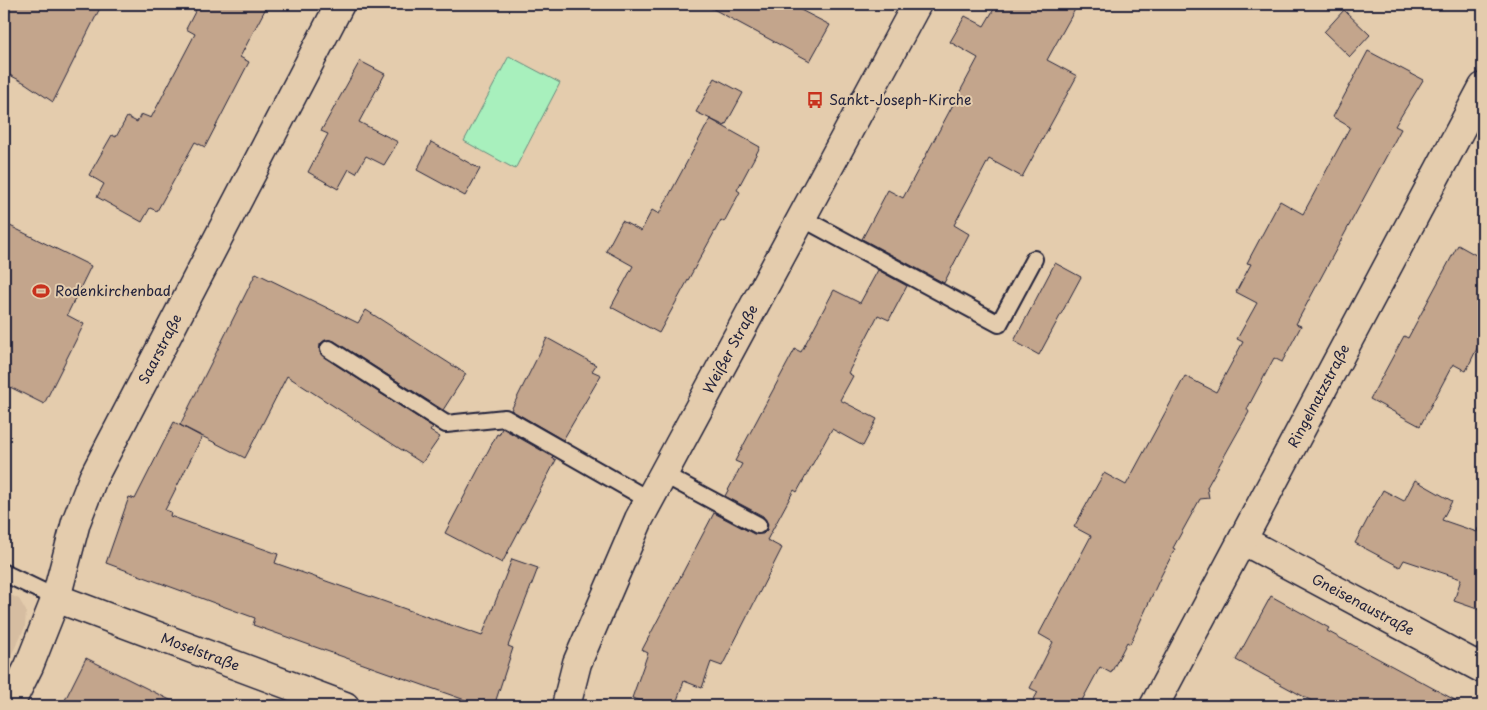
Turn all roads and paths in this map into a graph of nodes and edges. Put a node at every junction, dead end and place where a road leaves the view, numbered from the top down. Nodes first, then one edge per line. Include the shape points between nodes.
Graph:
1 (340, 4) edge
2 (917, 4) edge
3 (1483, 87) edge
4 (802, 218) junction
5 (1034, 259) dead end
6 (329, 349) dead end
7 (663, 474) junction
8 (649, 500) junction
9 (758, 525) dead end
10 (1244, 541) junction
11 (4, 573) edge
12 (56, 598) junction
13 (1483, 669) edge
14 (9, 706) edge
15 (345, 706) edge
16 (566, 706) edge
17 (1154, 706) edge

1 - 12 street, Saarstraße via 93,478 76,522
2 - 4 street, Weißer Straße
3 - 10 street, Ringelnatzstraße
4 - 5 lane via 999,324
4 - 7 street, Weißer Straße
6 - 8 lane via 446,424 505,418
7 - 8 street, Weißer Straße
7 - 9 lane
8 - 16 street, Weißer Straße via 577,663
10 - 13 street, Gneisenaustraße
10 - 17 street, Ringelnatzstraße
11 - 12 lane
12 - 14 street, Saarstraße
12 - 15 street, Moselstraße

